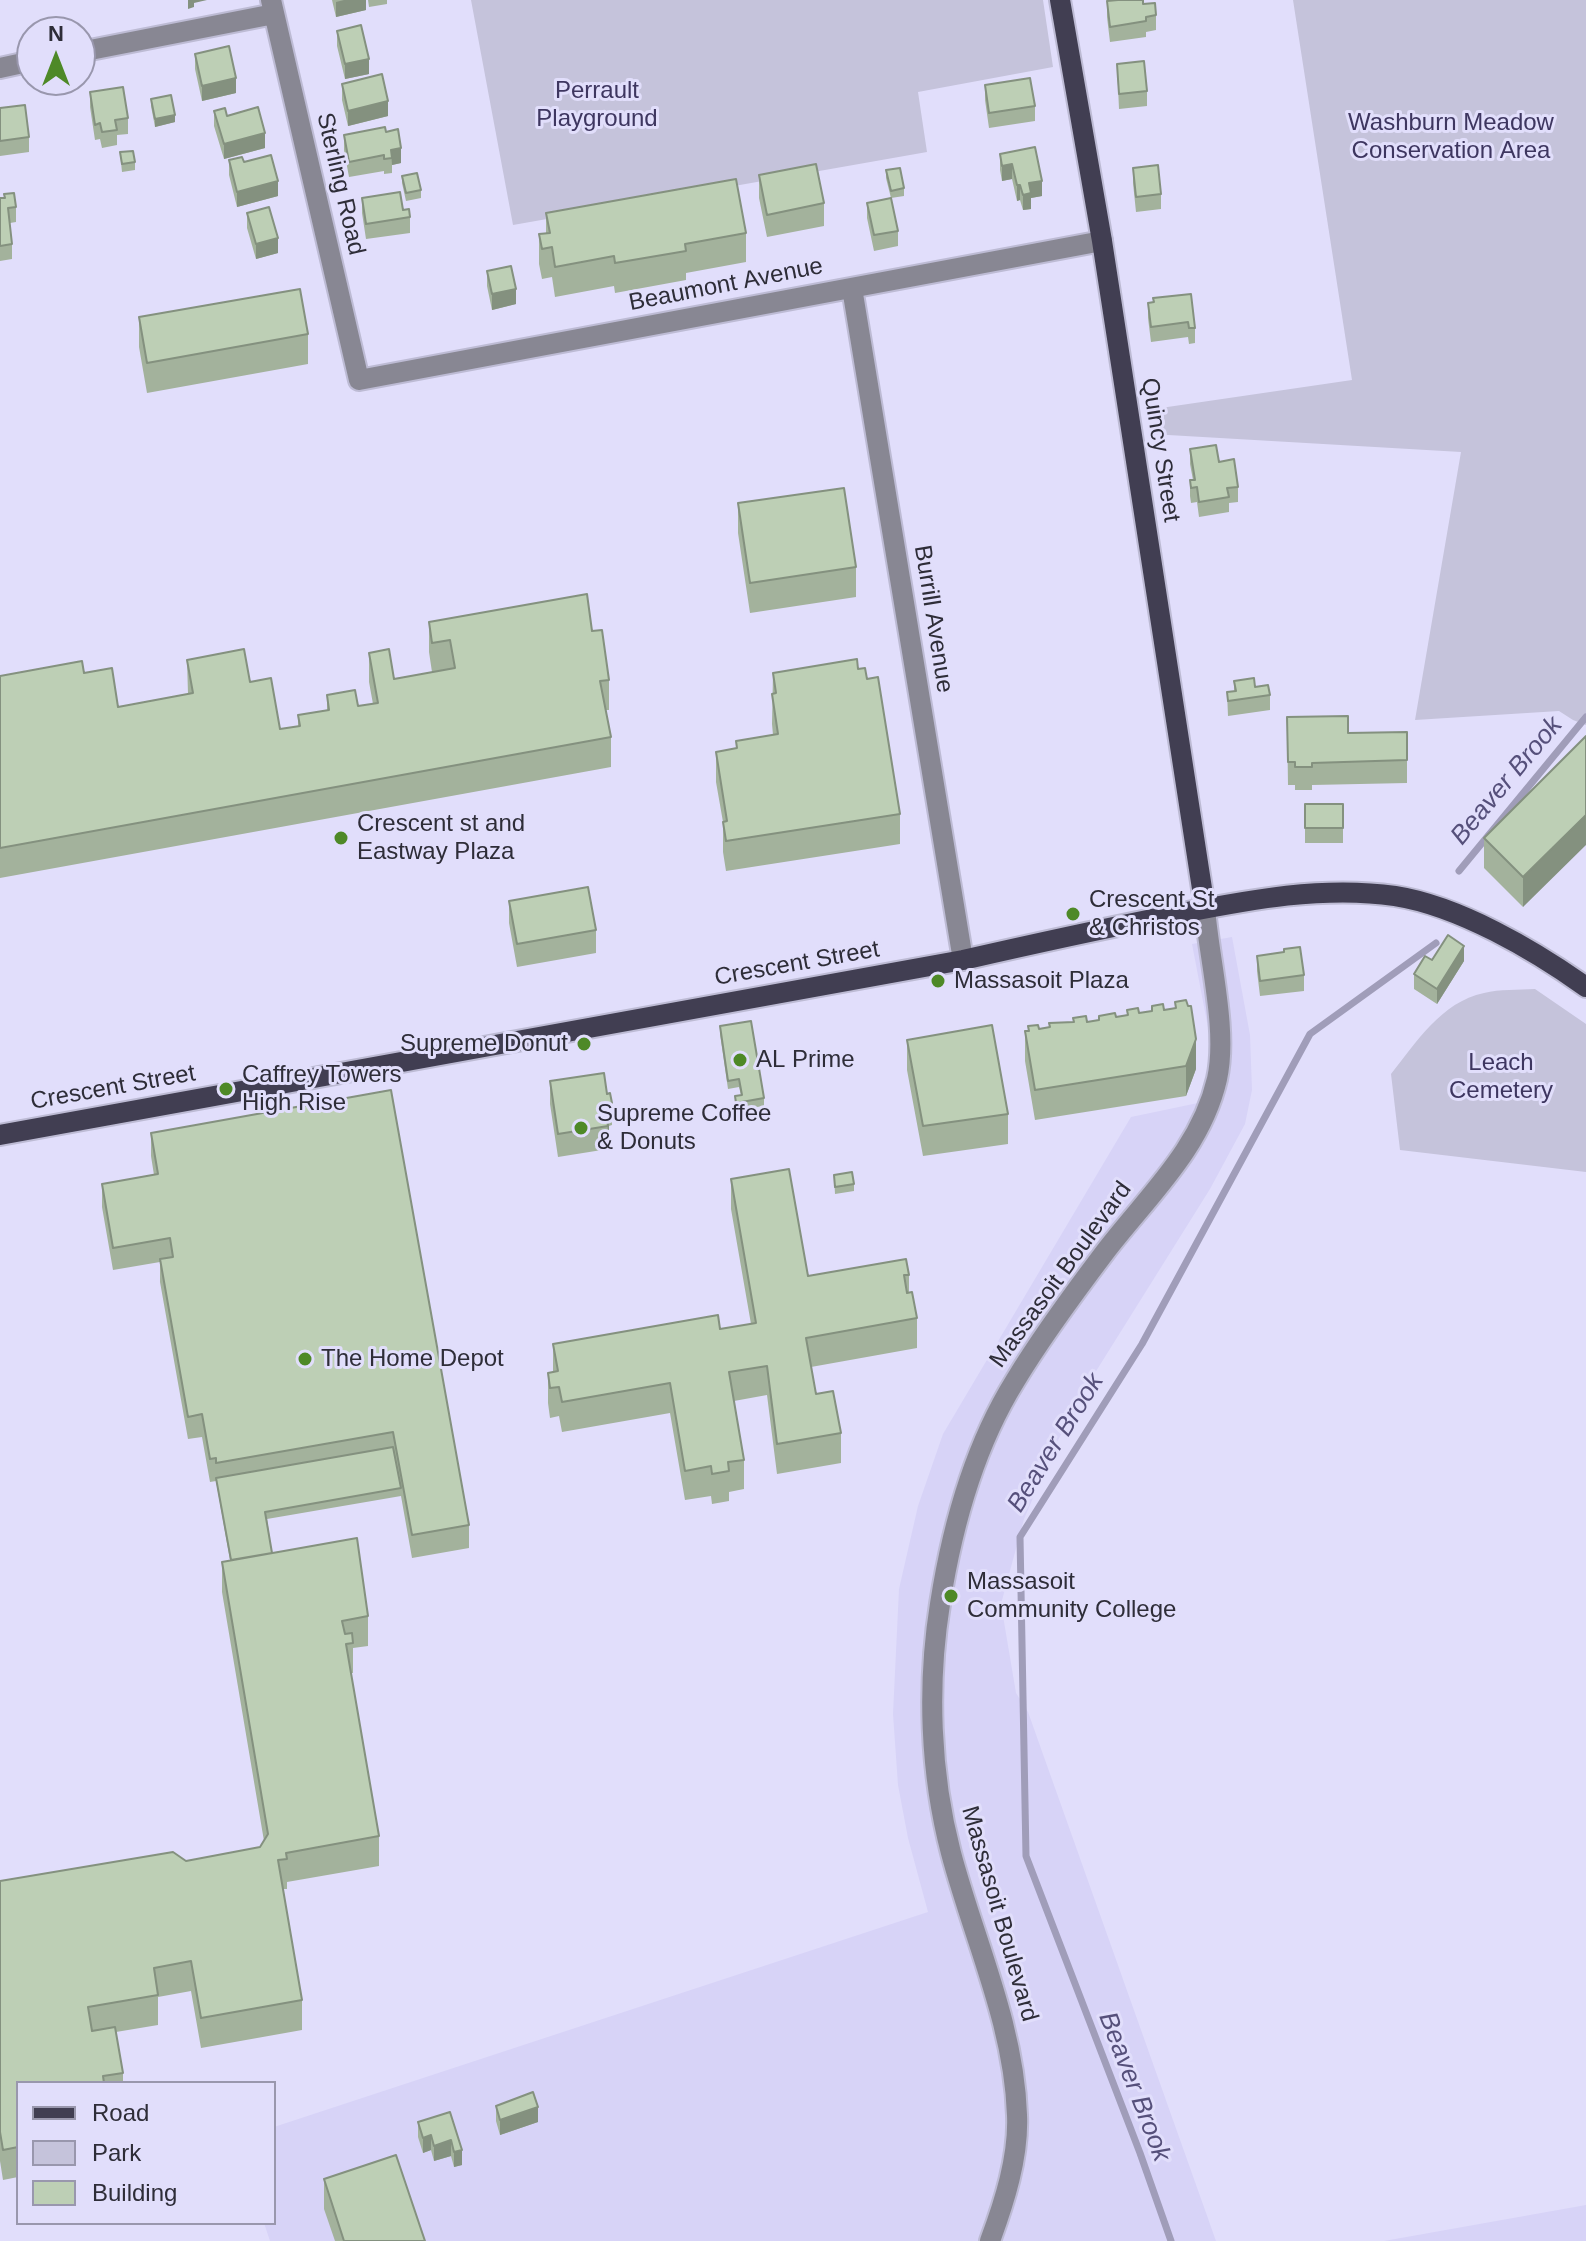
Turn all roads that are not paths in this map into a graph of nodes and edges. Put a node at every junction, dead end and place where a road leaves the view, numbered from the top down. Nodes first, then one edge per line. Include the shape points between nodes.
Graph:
1 (1060, 0) edge
2 (272, 7) edge
3 (96, 48) edge
4 (1102, 241) junction
5 (852, 288) junction
6 (359, 380) joint
7 (1205, 908) junction
8 (963, 960) junction
9 (1586, 987) edge
10 (0, 1135) edge
11 (990, 2241) edge

1 - 4 main road, Quincy Street
2 - 3 street
2 - 6 street, Sterling Road
4 - 5 street, Beaumont Avenue
4 - 7 main road, Quincy Street
5 - 6 street, Beaumont Avenue
5 - 8 street, Burrill Avenue
7 - 8 main road, Crescent Street
7 - 9 main road, Crescent Street via 1301,895 1395,896 1481,925
7 - 11 street, Massasoit Boulevard via 1220,1034 1218,1076 1209,1108 1186,1152 1107,1250 1013,1383 967,1491 939,1607 933,1670 940,1803 1012,2058 1016,2103 1014,2153
8 - 10 main road, Crescent Street

